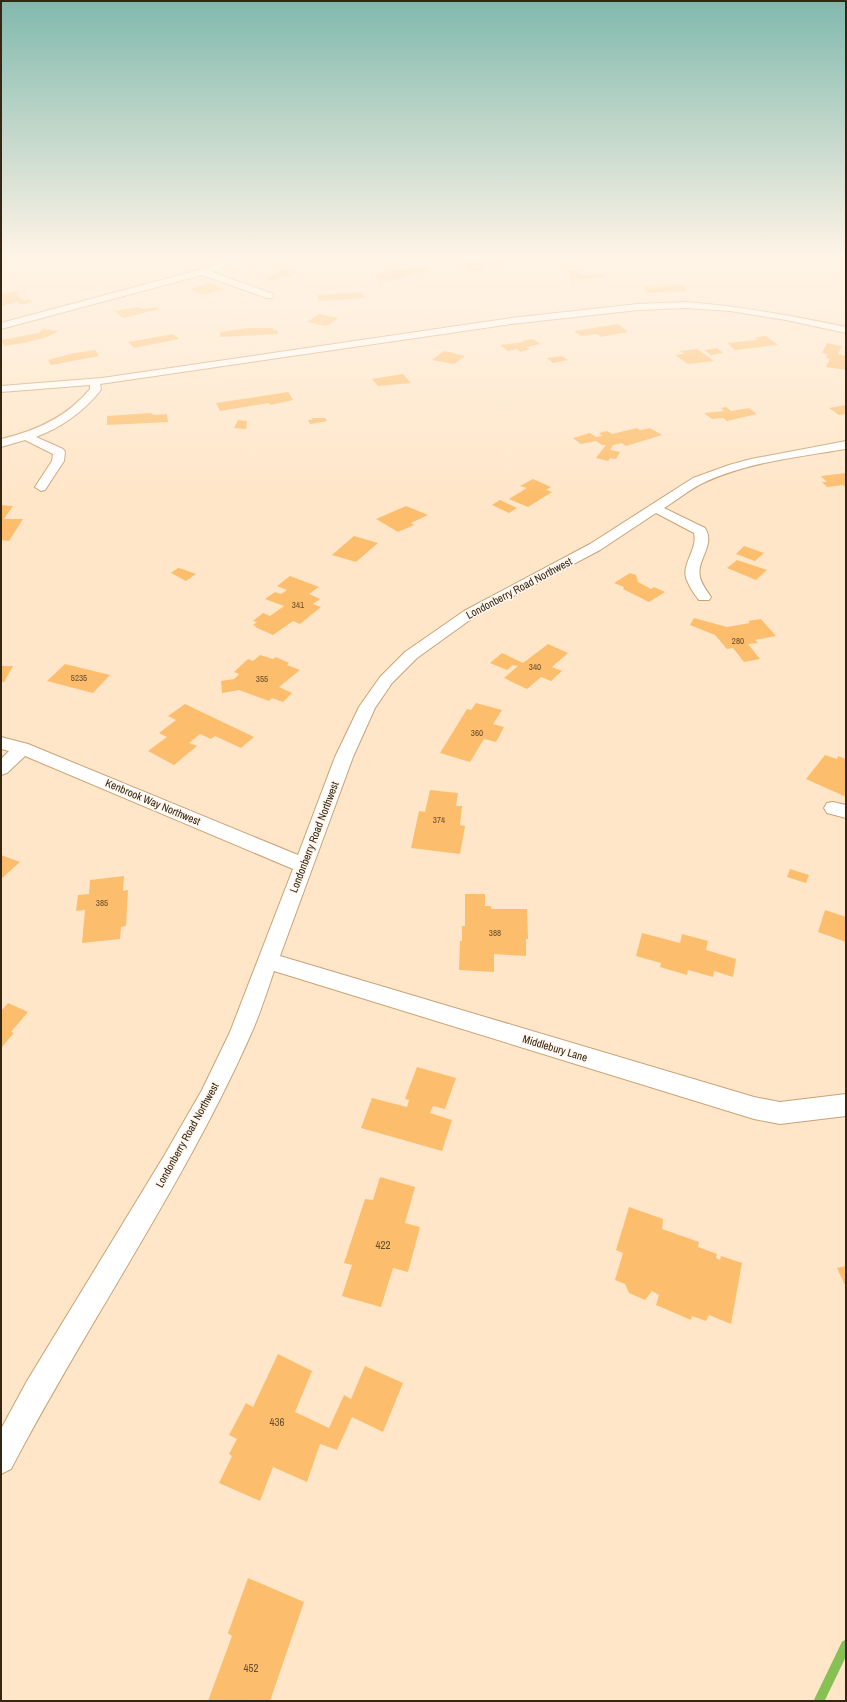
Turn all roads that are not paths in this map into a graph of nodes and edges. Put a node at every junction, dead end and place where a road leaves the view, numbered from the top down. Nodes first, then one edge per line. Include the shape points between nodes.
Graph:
1 (419, 334) edge
2 (94, 382) junction
3 (1, 389) edge
4 (25, 436) junction
5 (1, 442) edge
6 (846, 446) edge
7 (41, 488) dead end
8 (656, 508) junction
9 (704, 597) dead end
10 (1, 743) edge
11 (22, 748) junction
12 (1, 769) edge
13 (303, 865) junction
14 (268, 961) junction
15 (846, 1105) edge
16 (1, 1459) edge

1 - 2 street
2 - 3 street
2 - 4 street via 96,389 74,413 35,434
4 - 5 street
4 - 7 street via 59,452 58,461
6 - 8 street, Londonberry Road Northwest via 778,456 734,466 697,481
8 - 9 street via 700,532 703,538 692,568 693,578
8 - 13 street, Londonberry Road Northwest via 594,548 470,614 411,655 386,680 367,707 344,757
10 - 11 street, Kenbrook Way Northwest
11 - 12 street
11 - 13 street, Kenbrook Way Northwest
13 - 14 street, Londonberry Road Northwest
14 - 15 street, Middlebury Lane via 754,1108 780,1113
14 - 16 street, Londonberry Road Northwest via 241,1032 210,1097 173,1164 37,1391

